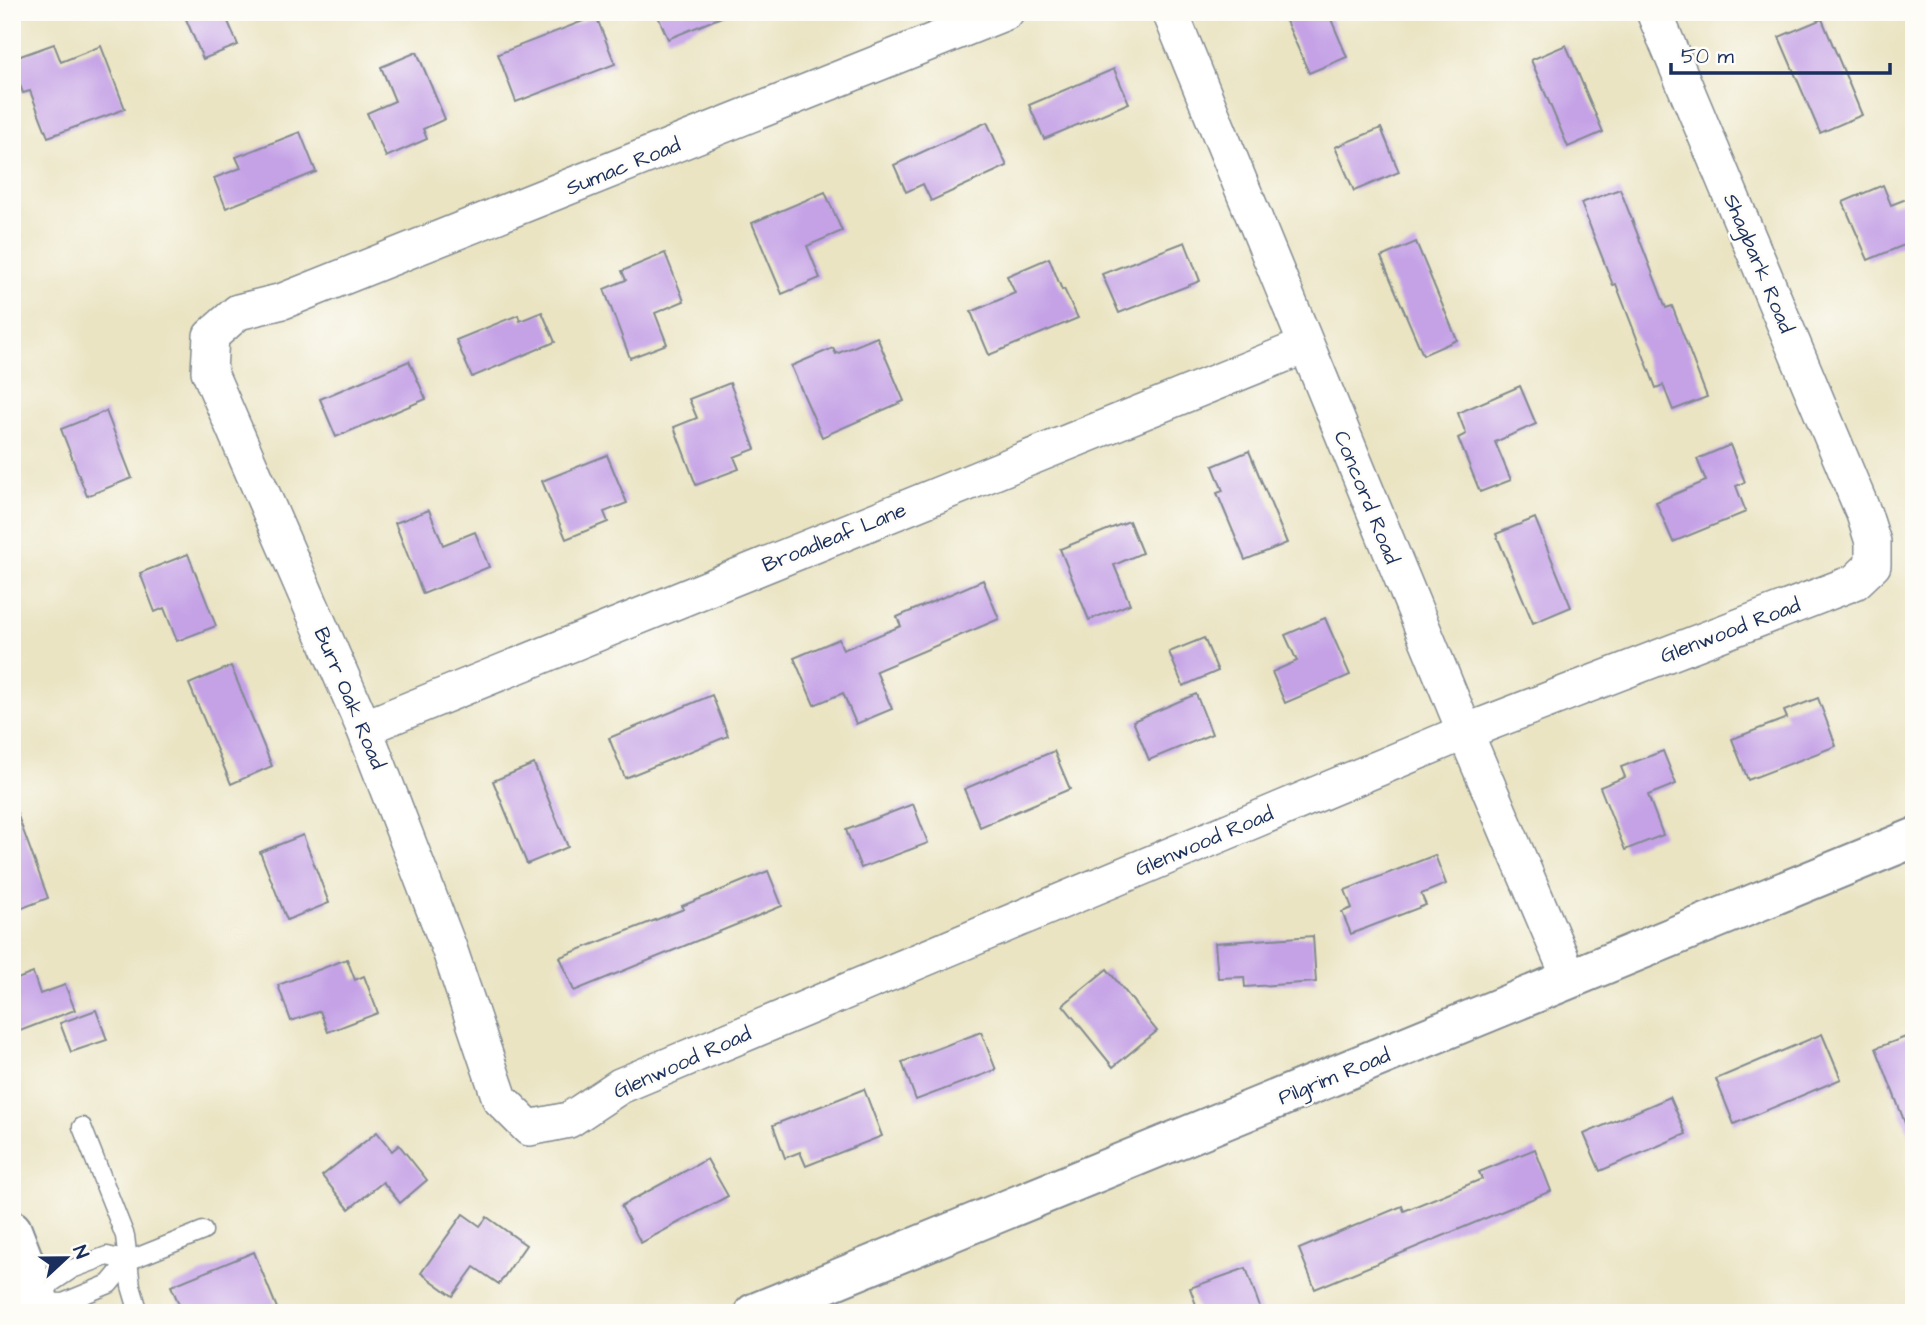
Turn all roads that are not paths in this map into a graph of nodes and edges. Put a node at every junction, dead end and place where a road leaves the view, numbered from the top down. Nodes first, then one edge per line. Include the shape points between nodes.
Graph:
1 (1006, 12) edge
2 (1170, 12) edge
3 (1654, 12) edge
4 (238, 313) joint
5 (1305, 346) junction
6 (1864, 514) joint
7 (364, 728) junction
8 (1465, 732) junction
9 (1914, 838) edge
10 (1570, 979) junction
11 (500, 1099) joint
12 (82, 1127) dead end
13 (12, 1230) edge
14 (203, 1231) dead end
15 (128, 1261) junction
16 (33, 1309) edge
17 (139, 1313) edge
18 (754, 1313) edge

1 - 4 street, Sumac Road via 296,296
2 - 5 street, Concord Road
3 - 6 street, Shagbark Road
4 - 7 street, Burr Oak Road via 211,336 209,371
5 - 7 street, Broadleaf Lane
5 - 8 street, Concord Road
6 - 8 street, Glenwood Road via 1873,541 1872,565 1855,582
7 - 11 street, Burr Oak Road via 449,948
8 - 10 street, Concord Road
8 - 11 street, Glenwood Road via 620,1086 569,1120 529,1128
9 - 10 street, Pilgrim Road
10 - 18 street, Pilgrim Road
12 - 15 lane via 127,1242
13 - 16 street
14 - 15 lane
15 - 16 lane via 109,1284 63,1303
15 - 16 lane via 107,1256 60,1275
15 - 17 lane

